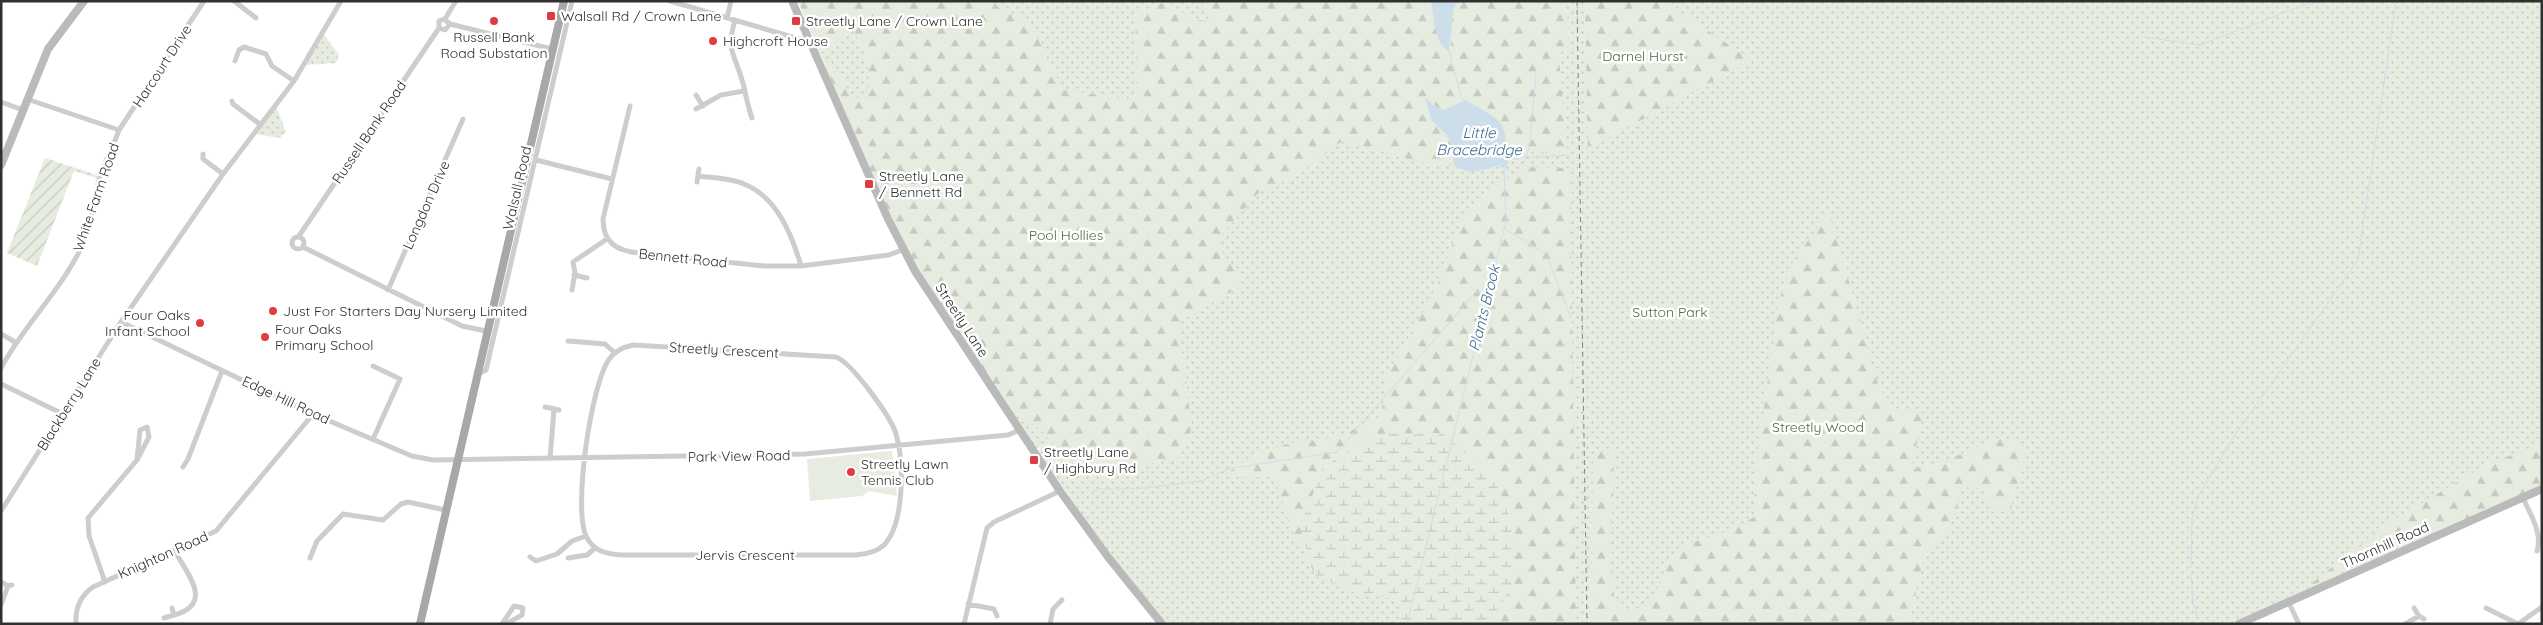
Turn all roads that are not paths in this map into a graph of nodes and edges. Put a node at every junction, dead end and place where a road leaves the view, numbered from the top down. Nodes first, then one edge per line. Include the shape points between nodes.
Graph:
1 (84, 1) edge
2 (204, 1) edge
3 (234, 1) edge
4 (341, 1) edge
5 (456, 1) edge
6 (564, 1) edge
7 (572, 1) edge
8 (670, 1) edge
9 (731, 1) edge
10 (792, 1) edge
11 (256, 18) dead end
12 (727, 18) junction
13 (445, 19) junction
14 (734, 20) junction
15 (450, 24) junction
16 (439, 28) junction
17 (808, 38) junction
18 (552, 49) junction
19 (235, 61) dead end
20 (294, 81) junction
21 (744, 91) junction
22 (696, 95) dead end
23 (27, 99) junction
24 (232, 100) dead end
25 (1, 102) edge
26 (630, 106) dead end
27 (703, 106) junction
28 (756, 109) dead end
29 (23, 110) junction
30 (696, 110) dead end
31 (750, 112) junction
32 (752, 118) dead end
33 (463, 119) dead end
34 (261, 125) junction
35 (120, 130) junction
36 (203, 154) dead end
37 (536, 160) junction
38 (1, 164) edge
39 (699, 169) dead end
40 (223, 174) junction
41 (698, 176) junction
42 (612, 179) junction
43 (697, 182) dead end
44 (299, 236) junction
45 (607, 239) junction
46 (303, 247) junction
47 (902, 250) junction
48 (571, 256) dead end
49 (573, 262) junction
50 (802, 266) junction
51 (574, 275) junction
52 (587, 278) dead end
53 (388, 290) junction
54 (572, 290) dead end
55 (121, 322) junction
56 (486, 331) junction
57 (1, 334) edge
58 (568, 341) dead end
59 (15, 342) junction
60 (615, 353) junction
61 (373, 366) dead end
62 (1, 368) edge
63 (222, 371) junction
64 (477, 371) junction
65 (1, 384) edge
66 (545, 407) dead end
67 (63, 414) junction
68 (313, 414) junction
69 (1019, 430) junction
70 (373, 439) junction
71 (898, 446) junction
72 (584, 458) junction
73 (550, 459) junction
74 (137, 460) junction
75 (456, 460) junction
76 (183, 467) dead end
77 (2542, 489) edge
78 (1060, 491) junction
79 (2523, 498) junction
80 (445, 510) junction
81 (1, 512) edge
82 (586, 536) junction
83 (2541, 544) edge
84 (595, 548) junction
85 (174, 550) junction
86 (2538, 551) dead end
87 (530, 556) dead end
88 (310, 558) dead end
89 (568, 558) dead end
90 (536, 561) junction
91 (533, 567) dead end
92 (105, 582) junction
93 (8, 585) dead end
94 (1062, 600) dead end
95 (2288, 601) junction
96 (968, 604) junction
97 (1, 605) edge
98 (2542, 607) edge
99 (172, 608) dead end
100 (2414, 608) dead end
101 (2486, 608) dead end
102 (174, 614) junction
103 (998, 616) dead end
104 (164, 618) dead end
105 (76, 624) edge
106 (420, 624) edge
107 (502, 624) edge
108 (506, 624) edge
109 (964, 624) edge
110 (1050, 624) edge
111 (1162, 624) edge
112 (2239, 624) edge
113 (2299, 624) edge
114 (2405, 624) edge
115 (2518, 624) edge

1 - 23 main road via 48,49
2 - 35 street, Harcourt Drive
3 - 11 street
4 - 20 street, Blackberry Lane
5 - 13 street
6 - 18 main road, Walsall Road
7 - 37 street, Walsall Road
8 - 12 street
9 - 12 street
10 - 17 main road, Streetly Lane
12 - 14 street
13 - 15 street
13 - 16 street, Russell Bank Road via 439,21
14 - 17 street via 800,39
14 - 21 street via 730,46
15 - 16 street via 446,30
15 - 18 street
16 - 44 street, Russell Bank Road
17 - 47 main road, Streetly Lane
18 - 56 main road, Walsall Road
19 - 20 street via 239,50 244,47 266,54 272,66
20 - 34 street, Blackberry Lane
21 - 27 street via 721,95
21 - 31 street
22 - 27 street
23 - 29 main road
23 - 35 street, White Farm Road
24 - 34 street
25 - 29 street
26 - 42 street
27 - 30 street
28 - 31 street
29 - 38 main road
31 - 32 street
33 - 53 street, Longdon Drive
34 - 40 street, Blackberry Lane
35 - 59 street, White Farm Road via 100,177 81,248 56,290
36 - 40 street via 203,159
37 - 42 street
37 - 64 street, Walsall Road via 486,370
39 - 41 street
40 - 55 street, Blackberry Lane
41 - 43 street
41 - 50 street via 743,183 760,192 782,219
42 - 45 street via 603,219
44 - 46 street via 304,241
44 - 46 street via 292,239 292,246 297,249
45 - 49 street
45 - 50 street, Bennett Road via 624,252 764,266
46 - 53 street
47 - 50 street, Bennett Road
47 - 69 main road, Streetly Lane
48 - 49 street
49 - 51 street
51 - 52 street
51 - 54 street
53 - 56 street via 462,326
55 - 63 street, Edge Hill Road
55 - 67 street, Blackberry Lane
56 - 64 main road, Walsall Road
57 - 59 street
58 - 60 street via 605,344
59 - 62 street, White Farm Road
60 - 71 street, Streetly Crescent via 633,345 836,357 855,371 893,428
60 - 72 street via 602,374
61 - 70 street via 400,379
63 - 68 street, Edge Hill Road
63 - 76 street
64 - 75 main road, Walsall Road
65 - 67 street
66 - 73 street via 556,409
67 - 81 street, Blackberry Lane
68 - 70 street, Edge Hill Road
68 - 85 street, Knighton Road via 216,531
69 - 71 street, Park View Road via 1008,435
69 - 78 main road, Streetly Lane
70 - 75 street, Edge Hill Road via 422,459
71 - 72 street, Park View Road via 805,454
71 - 84 street, Jervis Crescent via 900,492 895,524 885,544 868,554 621,555
72 - 73 street, Park View Road
72 - 82 street via 583,523
73 - 75 street, Park View Road
74 - 74 street via 140,430 147,427 149,437
74 - 92 street via 88,518 89,536
75 - 80 main road, Walsall Road
77 - 79 main road, Thornhill Road
78 - 96 street via 987,528
78 - 111 main road, Streetly Lane
79 - 83 street
79 - 95 main road, Thornhill Road
80 - 88 street via 408,502 400,504 383,520 343,514 317,541
80 - 106 main road, Walsall Road
82 - 84 street
82 - 90 street via 572,541 557,554
83 - 86 street
84 - 89 street via 587,555
85 - 92 street, Knighton Road
85 - 102 street via 196,589 193,605
87 - 90 street
90 - 91 street
92 - 105 street, Knighton Road via 82,598 76,611
93 - 97 street
94 - 110 street via 1055,602
95 - 112 main road, Thornhill Road
95 - 113 street
96 - 103 street via 994,609
96 - 109 street
98 - 115 street
99 - 102 street
100 - 114 street via 2422,618
101 - 115 street via 2494,609
102 - 104 street
107 - 108 street via 511,618

